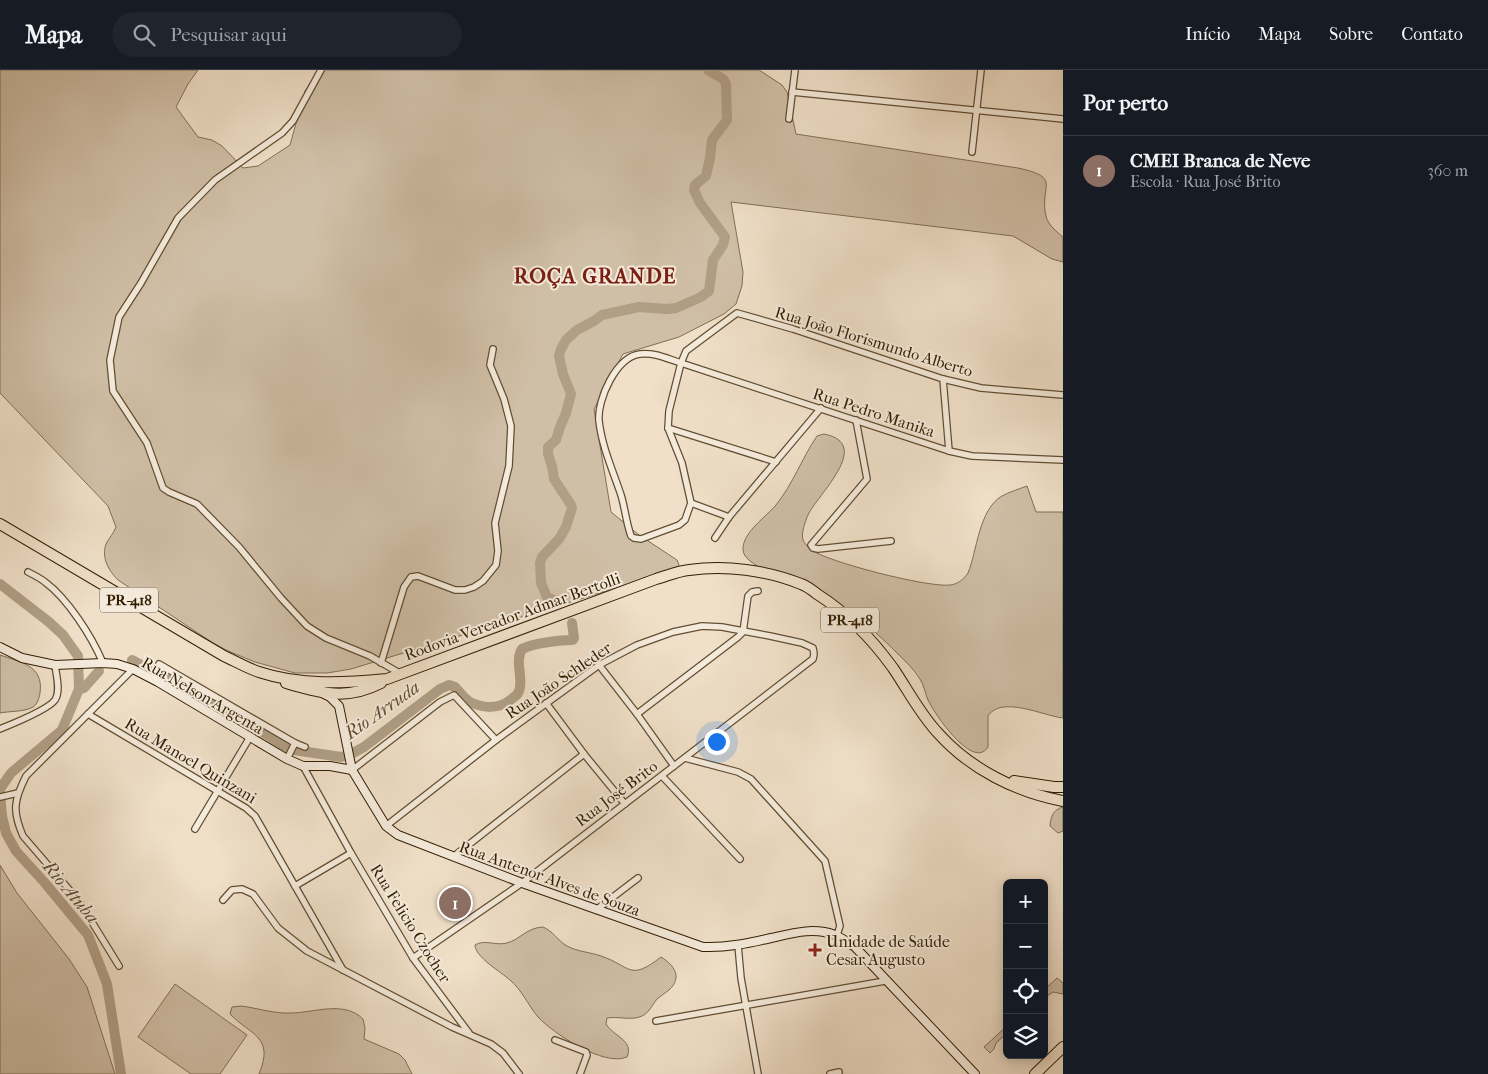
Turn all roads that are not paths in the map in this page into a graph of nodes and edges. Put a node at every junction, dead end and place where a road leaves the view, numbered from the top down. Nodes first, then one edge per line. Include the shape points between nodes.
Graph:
1 (322, 70) edge
2 (794, 70) edge
3 (981, 70) edge
4 (792, 92) junction
5 (977, 110) junction
6 (789, 119) dead end
7 (1063, 119) edge
8 (972, 152) dead end
9 (493, 349) dead end
10 (681, 363) junction
11 (943, 379) junction
12 (1063, 395) edge
13 (821, 408) junction
14 (856, 420) junction
15 (668, 428) junction
16 (949, 451) junction
17 (1063, 460) edge
18 (776, 462) junction
19 (691, 504) junction
20 (729, 516) junction
21 (0, 524) edge
22 (715, 538) dead end
23 (891, 541) dead end
24 (28, 572) dead end
25 (758, 591) dead end
26 (744, 632) junction
27 (802, 643) joint
28 (0, 647) edge
29 (103, 663) junction
30 (381, 663) junction
31 (159, 664) dead end
32 (59, 665) junction
33 (599, 665) junction
34 (133, 669) junction
35 (260, 672) junction
36 (401, 674) junction
37 (388, 679) junction
38 (346, 693) junction
39 (322, 694) junction
40 (546, 703) junction
41 (339, 706) junction
42 (88, 714) junction
43 (637, 714) junction
44 (0, 730) edge
45 (250, 737) junction
46 (496, 740) junction
47 (295, 743) junction
48 (305, 747) dead end
49 (584, 754) junction
50 (685, 758) junction
51 (287, 759) junction
52 (303, 766) junction
53 (674, 766) junction
54 (352, 770) junction
55 (989, 774) junction
56 (662, 776) junction
57 (1063, 787) edge
58 (217, 792) junction
59 (18, 793) junction
60 (3, 796) edge
61 (1063, 801) edge
62 (625, 804) junction
63 (386, 826) junction
64 (195, 830) dead end
65 (351, 853) junction
66 (453, 856) junction
67 (740, 859) dead end
68 (638, 878) dead end
69 (522, 883) junction
70 (295, 886) junction
71 (223, 900) dead end
72 (596, 910) junction
73 (837, 935) junction
74 (738, 945) junction
75 (413, 958) junction
76 (119, 966) dead end
77 (343, 970) junction
78 (885, 981) junction
79 (746, 1005) junction
80 (656, 1021) dead end
81 (470, 1035) junction
82 (555, 1040) dead end
83 (1063, 1047) edge
84 (839, 1072) dead end
85 (519, 1074) edge
86 (580, 1074) edge
87 (758, 1074) edge
88 (830, 1074) edge
89 (975, 1074) edge
90 (1034, 1074) edge

1 - 30 street via 293,121 282,133 215,180 178,218 119,317 110,360 111,376 113,391 147,443 163,488 197,504 307,626
2 - 4 street
3 - 5 street
4 - 5 street
4 - 6 street
5 - 7 street
5 - 8 street
9 - 30 street via 490,365 511,426 509,466 495,523 496,566 483,581 465,590 455,590 418,576 411,577 404,587
10 - 11 street, Rua João Florismundo Alberto via 686,351 737,313
10 - 13 street, Rua Pedro Manika
10 - 15 street
10 - 19 street, Rua Pedro Manika via 658,355 639,354 627,360 608,384 599,419 631,536 641,538 679,525 685,520
11 - 12 street, Rua João Florismundo Alberto via 981,388
11 - 16 street
13 - 14 street, Rua Pedro Manika
13 - 18 street
14 - 16 street, Rua Pedro Manika
14 - 23 street via 867,479 811,545 818,549
15 - 18 street
15 - 19 street via 682,463
16 - 17 street, Rua Pedro Manika via 972,456
18 - 20 street
19 - 20 street
20 - 22 street
21 - 35 highway, Rodovia Vereador Admar Bertolli / PR-418 via 224,656
24 - 29 street via 46,582 75,616
25 - 26 street via 748,596
26 - 27 street, Rua João Schleder
26 - 33 street, Rua João Schleder via 722,626 673,632 636,645
26 - 43 street
27 - 50 street, Rua José Brito via 812,648 813,659
28 - 32 main road, Rua Nelson Argenta via 22,658
29 - 32 main road, Rua Nelson Argenta
29 - 34 main road, Rua Nelson Argenta
30 - 36 street
31 - 47 street, Rua Nelson Argenta
32 - 44 street via 56,699
33 - 40 street, Rua João Schleder
33 - 43 street
34 - 42 street
34 - 45 main road, Rua Nelson Argenta
35 - 37 highway, Rodovia Vereador Admar Bertolli / PR-418 via 313,682
35 - 39 highway
36 - 37 highway, Rodovia Vereador Admar Bertolli / PR-418
36 - 55 highway, Rodovia Vereador Admar Bertolli / PR-418 via 687,570 717,567 763,573 802,584 836,606 868,636 938,733 958,753
37 - 38 highway via 363,690
38 - 39 highway
38 - 41 main road
39 - 41 main road
40 - 46 street, Rua João Schleder
40 - 49 street
41 - 54 main road, Rua Antenor Alves de Souza
42 - 58 street, Rua Manoel Quinzani
42 - 59 street via 26,776
43 - 53 street
45 - 51 main road, Rua Nelson Argenta
45 - 58 street
46 - 54 street via 454,695 440,702
46 - 63 street, Rua João Schleder
47 - 48 street, Rua Nelson Argenta
47 - 51 street
49 - 62 street
49 - 66 street
50 - 53 street, Rua José Brito
50 - 73 street via 738,772 751,779 813,845 825,861 840,926
51 - 52 main road, Rua Nelson Argenta
52 - 54 main road, Rua Nelson Argenta
52 - 65 street, Rua Felicio Czocher
53 - 56 street, Rua José Brito
54 - 63 main road, Rua Antenor Alves de Souza
55 - 57 highway, Rodovia Vereador Admar Bertolli / PR-418 via 1054,788
55 - 61 highway, Rodovia Vereador Admar Bertolli / PR-418 via 1026,791
56 - 62 street, Rua José Brito
56 - 67 street
58 - 64 street
58 - 70 street, Rua Manoel Quinzani via 255,816
59 - 60 street
59 - 76 street via 15,809 23,836 79,902
62 - 69 street, Rua José Brito
63 - 66 main road, Rua Antenor Alves de Souza via 398,835
65 - 70 street
65 - 75 street, Rua Felicio Czocher
66 - 69 main road, Rua Antenor Alves de Souza
68 - 72 street
69 - 72 main road, Rua Antenor Alves de Souza
69 - 75 street, Rua José Brito
70 - 77 street, Rua Manoel Quinzani
71 - 77 street via 232,890 242,889 253,894 278,928 307,951
72 - 74 main road, Rua Antenor Alves de Souza via 703,947
73 - 74 main road, Rua Antenor Alves de Souza via 800,931
73 - 78 main road via 855,947
74 - 79 street
75 - 81 street, Rua Felicio Czocher
77 - 81 street
78 - 79 street
78 - 89 main road
79 - 80 street
79 - 87 street
81 - 85 street, Rua Felicio Czocher via 503,1053
82 - 86 street via 586,1052
83 - 90 highway
84 - 88 street

